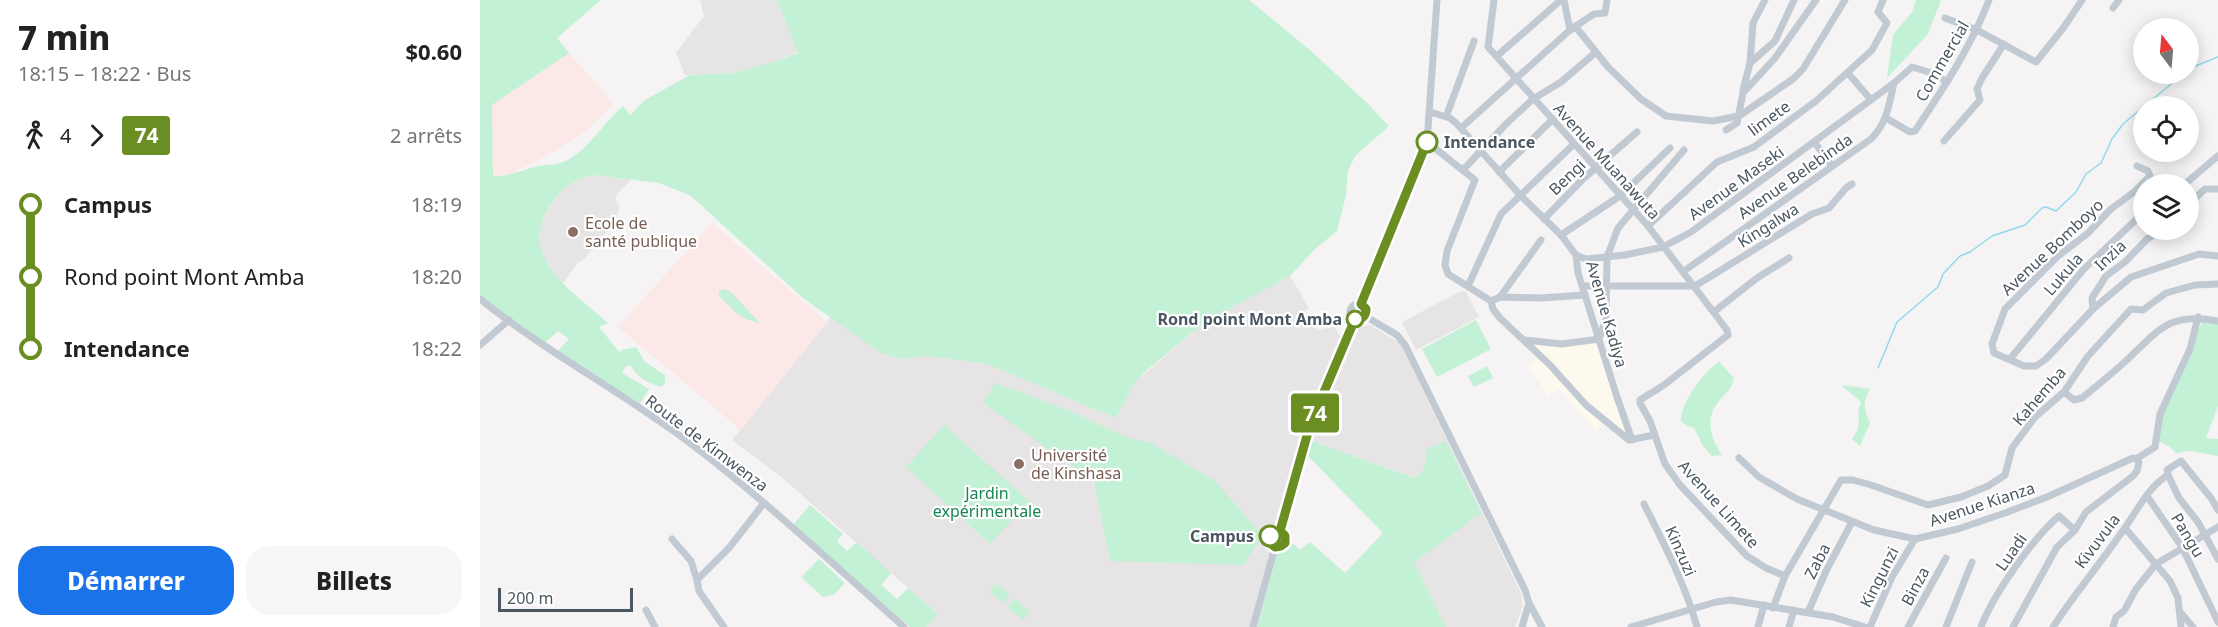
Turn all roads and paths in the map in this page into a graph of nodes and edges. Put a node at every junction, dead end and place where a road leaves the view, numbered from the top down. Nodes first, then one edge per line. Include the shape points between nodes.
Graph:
1 (1437, 0) edge
2 (1494, 0) edge
3 (1562, 0) edge
4 (1607, 0) edge
5 (1765, 0) edge
6 (1794, 0) edge
7 (1816, 0) edge
8 (1845, 0) edge
9 (1883, 0) edge
10 (1989, 0) edge
11 (2082, 0) edge
12 (2119, 0) edge
13 (2113, 8) dead end
14 (1945, 18) dead end
15 (1572, 28) junction
16 (1977, 30) junction
17 (1474, 41) dead end
18 (2004, 44) junction
19 (1595, 53) junction
20 (1497, 56) junction
21 (1750, 63) junction
22 (1848, 73) junction
23 (1515, 79) junction
24 (1947, 82) junction
25 (1894, 83) junction
26 (1743, 93) junction
27 (1533, 99) junction
28 (1871, 100) junction
29 (1430, 112) junction
30 (1739, 116) junction
31 (1446, 117) junction
32 (1886, 118) junction
33 (1553, 119) junction
34 (1461, 128) junction
35 (1726, 130) dead end
36 (1637, 132) dead end
37 (1944, 141) dead end
38 (1427, 142) junction
39 (1815, 143) junction
40 (1574, 144) junction
41 (1670, 147) dead end
42 (1684, 150) dead end
43 (1481, 152) junction
44 (2218, 156) edge
45 (2215, 163) edge
46 (1832, 166) junction
47 (2137, 166) dead end
48 (1595, 169) junction
49 (1463, 170) junction
50 (1499, 172) junction
51 (2199, 174) edge
52 (1852, 184) dead end
53 (2218, 189) edge
54 (2199, 195) edge
55 (1521, 196) junction
56 (1620, 196) junction
57 (1633, 210) junction
58 (1544, 219) junction
59 (2133, 223) edge
60 (1648, 226) junction
61 (1560, 235) junction
62 (1541, 240) dead end
63 (2146, 240) edge
64 (1664, 247) junction
65 (1576, 255) junction
66 (2218, 256) edge
67 (1607, 257) junction
68 (1789, 258) dead end
69 (1684, 271) junction
70 (2218, 284) edge
71 (1468, 286) junction
72 (1583, 286) junction
73 (1607, 286) junction
74 (1695, 286) junction
75 (1585, 295) junction
76 (1500, 297) junction
77 (480, 299) edge
78 (1491, 301) junction
79 (1361, 304) junction
80 (2093, 309) junction
81 (1715, 311) junction
82 (1365, 316) junction
83 (2198, 317) junction
84 (1355, 319) junction
85 (508, 320) junction
86 (2218, 321) edge
87 (1728, 335) joint
88 (1599, 339) junction
89 (1524, 340) junction
90 (480, 345) edge
91 (2010, 359) junction
92 (2064, 392) junction
93 (1654, 435) junction
94 (1632, 440) junction
95 (1739, 459) dead end
96 (2136, 459) junction
97 (2168, 475) junction
98 (2147, 496) junction
99 (765, 503) junction
100 (1644, 504) dead end
101 (1823, 510) junction
102 (2218, 510) edge
103 (1852, 522) junction
104 (2218, 527) edge
105 (2125, 528) junction
106 (2075, 530) junction
107 (2204, 534) junction
108 (672, 539) dead end
109 (1915, 539) junction
110 (2182, 547) junction
111 (1946, 558) dead end
112 (2218, 559) edge
113 (1972, 562) dead end
114 (2156, 564) junction
115 (1785, 576) junction
116 (697, 580) junction
117 (1529, 603) junction
118 (1764, 605) junction
119 (1691, 608) junction
120 (1773, 608) junction
121 (646, 610) dead end
122 (1794, 610) junction
123 (1808, 612) junction
124 (2180, 612) junction
125 (2218, 622) edge
126 (720, 626) edge
127 (656, 627) edge
128 (904, 627) edge
129 (1253, 627) edge
130 (1522, 627) edge
131 (1542, 627) edge
132 (1631, 627) edge
133 (1697, 627) edge
134 (1758, 627) edge
135 (1789, 627) edge
136 (1865, 627) edge
137 (1870, 627) edge
138 (1908, 627) edge
139 (1946, 627) edge
140 (1981, 627) edge
141 (2013, 627) edge
142 (2053, 627) edge
143 (2113, 627) edge
144 (2181, 627) edge
145 (2193, 627) edge

1 - 29 street
2 - 20 street, Avenue Muanawuta via 1488,47
3 - 15 street
3 - 20 street
4 - 15 street via 1605,13 1594,14
5 - 21 street via 1753,23
6 - 21 street via 1774,41
7 - 26 street via 1775,58
8 - 30 street via 1803,69
9 - 22 street, limete via 1878,12 1887,22 1872,50
10 - 16 street, Commercial
11 - 18 street via 2036,62
12 - 13 street
14 - 16 street
15 - 19 street
15 - 23 street
16 - 18 street
16 - 24 street, Commercial
17 - 31 street
18 - 37 street via 1977,89 1980,100
19 - 27 street via 1561,82
19 - 30 street via 1641,99 1666,116 1709,122
20 - 23 street, Avenue Muanawuta
21 - 26 street
22 - 28 street
22 - 60 street, limete via 1766,139 1717,162
23 - 27 street, Avenue Muanawuta
23 - 34 street
24 - 25 street, Avenue Maseki via 1912,67
24 - 32 street, Commercial via 1912,132
25 - 28 street, Avenue Maseki
25 - 32 street, Avenue Belebinda
26 - 30 street
27 - 33 street, Avenue Muanawuta
27 - 43 street
28 - 39 street, Avenue Maseki
29 - 31 street, Avenue Kadiya
29 - 38 street
30 - 35 street via 1737,123
31 - 34 street, Avenue Kadiya
32 - 46 street, Avenue Belebinda via 1871,139
33 - 40 street, Avenue Muanawuta
33 - 50 street
34 - 43 street, Avenue Kadiya
36 - 48 street, Bengi
38 - 49 street
38 - 79 street
39 - 46 street
39 - 64 street, Avenue Maseki
40 - 48 street, Avenue Muanawuta
40 - 55 street
41 - 56 street
42 - 57 street
43 - 49 street
43 - 50 street, Avenue Kadiya
44 - 45 street
45 - 51 street
46 - 69 street, Avenue Belebinda
47 - 91 street, Avenue Bomboyo via 2150,176 2004,309 1992,344 1994,353
48 - 56 street, Avenue Muanawuta
48 - 58 street, Bengi
49 - 71 street via 1475,181 1445,265 1448,273
50 - 55 street, Avenue Kadiya
52 - 74 street, Kingalwa via 1829,208 1812,214
53 - 54 street via 2205,189
55 - 58 street, Avenue Kadiya
55 - 71 street via 1497,219
56 - 57 street, Avenue Muanawuta
56 - 61 street
57 - 60 street, Avenue Muanawuta
57 - 67 street via 1618,228
58 - 61 street, Avenue Kadiya
59 - 91 street, Lukula via 2084,270
60 - 64 street, Avenue Muanawuta
61 - 65 street, Avenue Kadiya
62 - 76 street
63 - 80 street, Inzia via 2106,276 2092,297
64 - 67 street, Avenue Maseki
64 - 69 street, Avenue Muanawuta
65 - 67 street, Avenue Maseki via 1586,259
65 - 72 street, Avenue Kadiya
66 - 80 street via 2199,254 2131,277
67 - 73 street
68 - 81 street
69 - 74 street, Avenue Muanawuta
70 - 92 street, Kahemba via 2180,289 2158,298 2143,310 2131,309 2088,356
71 - 78 street
72 - 73 street
72 - 75 street, Avenue Kadiya
73 - 74 street
73 - 88 street via 1605,326
74 - 81 street, Avenue Muanawuta
75 - 76 street
75 - 88 street, Avenue Kadiya
76 - 78 street
77 - 85 street, Route de Kimwenza
78 - 89 street via 1500,318
79 - 82 street via 1366,309
79 - 84 street via 1351,309
80 - 91 street via 2036,366
81 - 87 street, Avenue Muanawuta
82 - 84 street
82 - 117 street via 1397,335 1405,345
83 - 86 street
83 - 92 street via 2178,320 2159,330 2082,398 2074,400
83 - 96 street, Avenue Kianza via 2190,349 2160,414 2155,447
84 - 129 street via 1310,425 1280,531 1270,535 1270,543 1275,547
85 - 90 street
85 - 99 street, Route de Kimwenza via 690,443
87 - 93 street, Avenue Limete via 1640,400
88 - 89 street via 1562,344
88 - 94 street, Avenue Kadiya
89 - 94 street via 1597,415
92 - 101 street, Kahemba via 2035,417 2012,448 2005,475 1988,486 1928,505 1871,485 1842,480
93 - 94 street
93 - 115 street, Avenue Limete via 1665,464 1680,485 1747,556
95 - 101 street, Avenue Kianza via 1788,495
96 - 106 street via 2139,466 2133,476 2086,512
96 - 109 street, Avenue Kianza via 2005,513
97 - 98 street, Kivuvula
97 - 102 street via 2167,470 2181,461
97 - 107 street
98 - 105 street, Kivuvula
98 - 110 street, Pangu
99 - 116 street
99 - 128 street, Route de Kimwenza
100 - 119 street, Kinzuzi
101 - 103 street, Avenue Kianza
101 - 115 street
103 - 109 street, Avenue Kianza
103 - 123 street, Zaba
104 - 107 street
105 - 114 street
105 - 142 street, Kivuvula
106 - 140 street, Luadi via 2059,516 2046,528 2007,581
106 - 141 street via 2058,548
107 - 110 street
107 - 112 street
108 - 116 street via 691,561
109 - 137 street, Kingunzi via 1892,577
110 - 114 street
110 - 125 street, Pangu
111 - 138 street, Binza
113 - 139 street
114 - 124 street via 2175,593
114 - 143 street via 2116,617
115 - 120 street
116 - 126 street via 699,591
117 - 130 street
117 - 131 street
118 - 119 street via 1731,600
118 - 120 street
118 - 134 street
119 - 132 street
119 - 133 street, Kinzuzi
120 - 122 street
121 - 127 street
122 - 123 street
122 - 135 street
123 - 136 street
124 - 144 street
124 - 145 street

